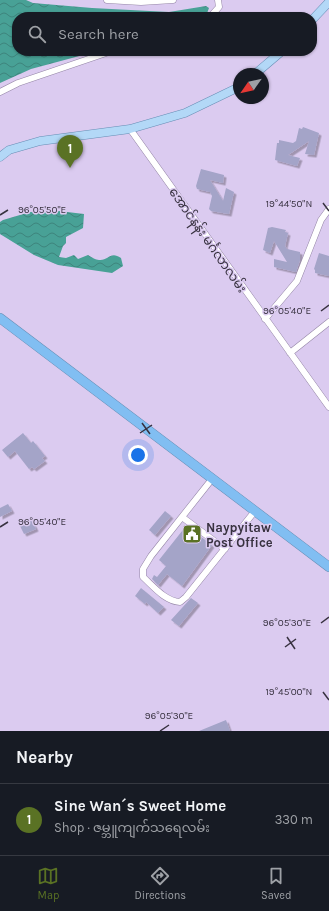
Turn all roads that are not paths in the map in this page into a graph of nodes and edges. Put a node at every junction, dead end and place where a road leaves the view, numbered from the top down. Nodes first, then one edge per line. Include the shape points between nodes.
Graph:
1 (107, 0) edge
2 (173, 0) edge
3 (218, 0) edge
4 (329, 2) edge
5 (214, 12) edge
6 (317, 15) edge
7 (98, 56) edge
8 (276, 56) edge
9 (262, 68) edge
10 (233, 90) edge
11 (0, 92) edge
12 (130, 129) junction
13 (0, 157) edge
14 (329, 209) edge
15 (0, 318) edge
16 (265, 319) junction
17 (329, 322) edge
18 (290, 353) junction
19 (329, 407) edge
20 (212, 478) junction
21 (255, 511) junction
22 (182, 517) junction
23 (225, 549) junction
24 (329, 567) edge

1 - 2 street
3 - 5 street via 219,7
4 - 6 main road
7 - 11 street
8 - 9 main road
10 - 12 main road via 185,113
12 - 13 main road via 40,141 9,150
12 - 16 street, အောင်နန်း မင်္ဂလာလမ်း
14 - 16 street via 321,220 297,281
15 - 20 highway
16 - 18 street, အောင်နန်း မင်္ဂလာလမ်း
17 - 18 street
18 - 19 street, အောင်နန်း မင်္ဂလာလမ်း
20 - 21 highway
20 - 22 street
21 - 23 street
21 - 24 highway
22 - 23 street
22 - 23 street via 143,569 143,577 172,602 180,602

